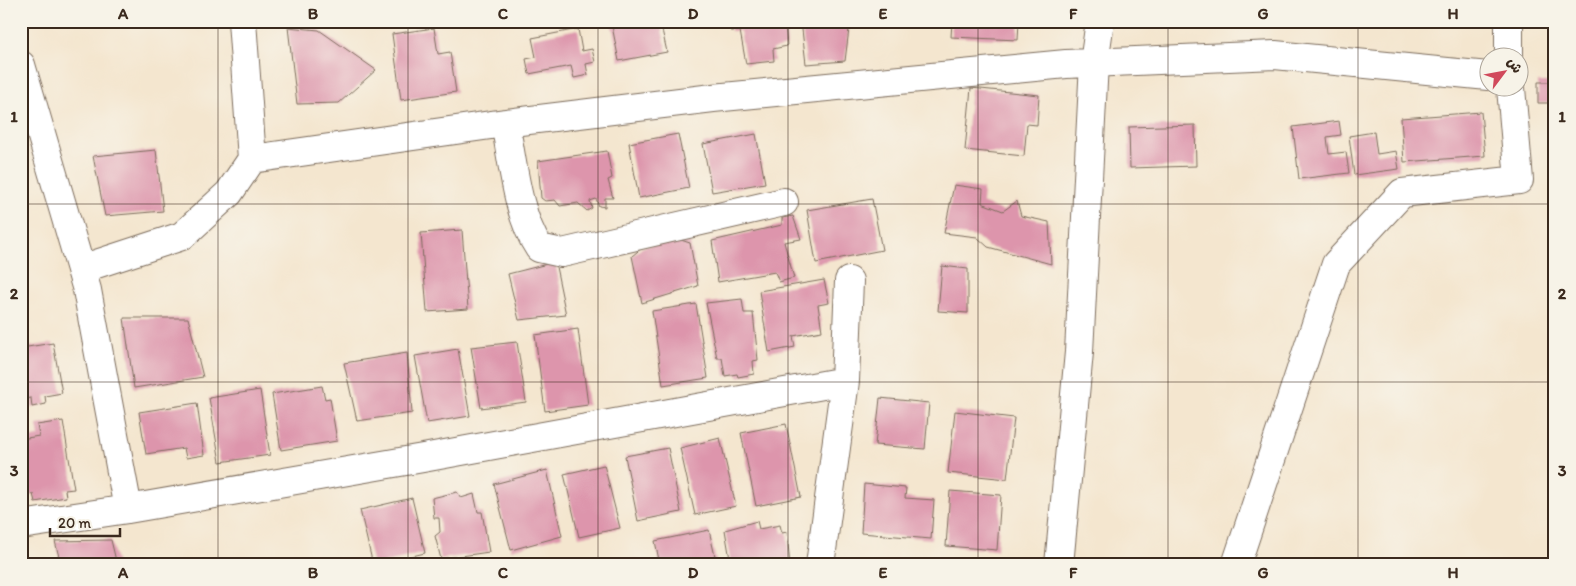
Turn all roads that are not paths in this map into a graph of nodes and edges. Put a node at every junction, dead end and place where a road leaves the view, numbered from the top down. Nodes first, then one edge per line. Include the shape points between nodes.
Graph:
1 (242, 21) edge
2 (1100, 21) edge
3 (1509, 21) edge
4 (1509, 48) edge
5 (1094, 63) junction
6 (21, 65) edge
7 (1478, 75) edge
8 (1512, 98) edge
9 (505, 123) junction
10 (252, 159) junction
11 (784, 202) dead end
12 (81, 268) junction
13 (849, 281) dead end
14 (845, 381) junction
15 (128, 509) junction
16 (21, 525) edge
17 (820, 565) edge
18 (1060, 565) edge
19 (1236, 565) edge

1 - 10 street
2 - 5 street
3 - 4 street
5 - 7 street via 1275,55
5 - 9 street via 713,98
5 - 18 street via 1079,352
6 - 12 street
8 - 19 street via 1519,180 1402,192 1336,264
9 - 10 street
9 - 11 street via 525,218 539,248 562,253
10 - 12 street via 229,193 182,236
12 - 15 street
13 - 14 street
14 - 15 street
14 - 17 street
15 - 16 street

